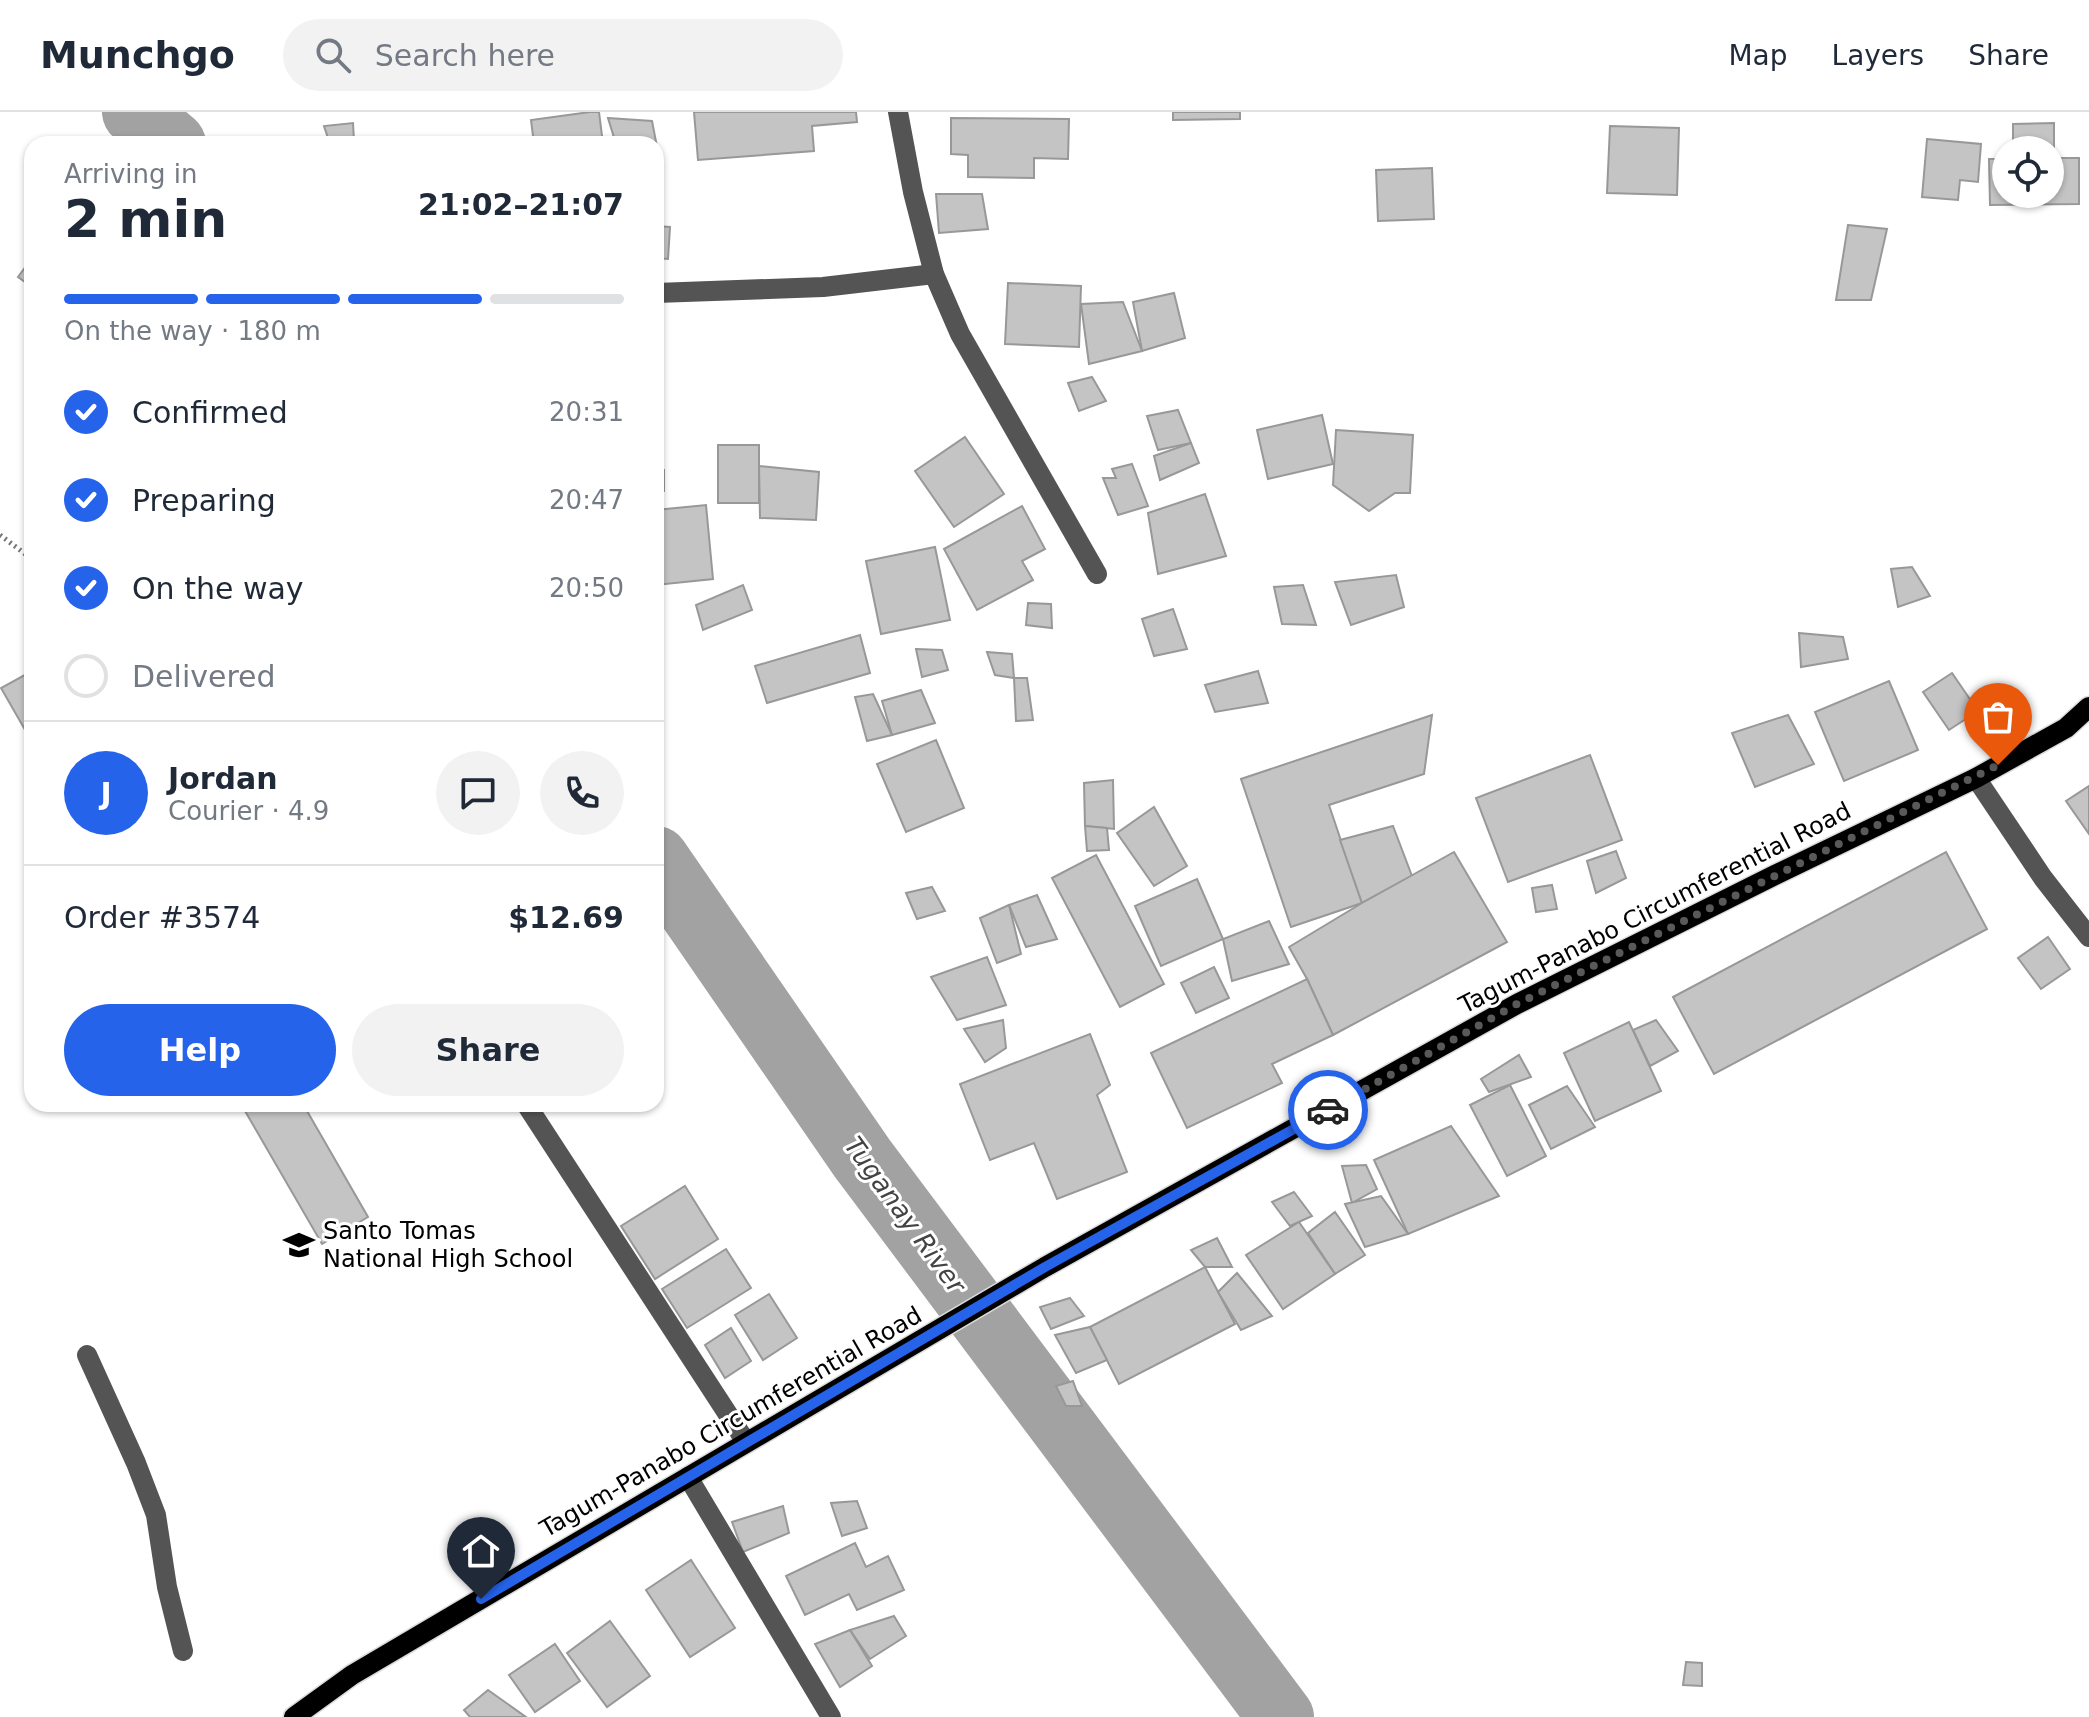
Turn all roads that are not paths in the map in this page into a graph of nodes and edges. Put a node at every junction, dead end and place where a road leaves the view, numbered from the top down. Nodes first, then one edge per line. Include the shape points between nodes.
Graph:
1 (898, 112) edge
2 (934, 274) junction
3 (664, 293) edge
4 (1097, 574) dead end
5 (2089, 707) edge
6 (1976, 778) junction
7 (2089, 937) edge
8 (531, 1112) edge
9 (87, 1355) dead end
10 (746, 1442) junction
11 (688, 1477) junction
12 (183, 1651) dead end
13 (294, 1717) edge
14 (831, 1717) edge

1 - 2 street
2 - 3 street via 823,287
2 - 4 street via 960,334
5 - 6 main road, Tagum-Panabo Circumferential Road via 2066,728
6 - 7 street
6 - 10 main road, Tagum-Panabo Circumferential Road via 1517,1004 1045,1267
8 - 10 street
9 - 12 street via 156,1515
10 - 11 main road, Tagum-Panabo Circumferential Road
11 - 13 main road, Tagum-Panabo Circumferential Road via 352,1675
11 - 14 street

